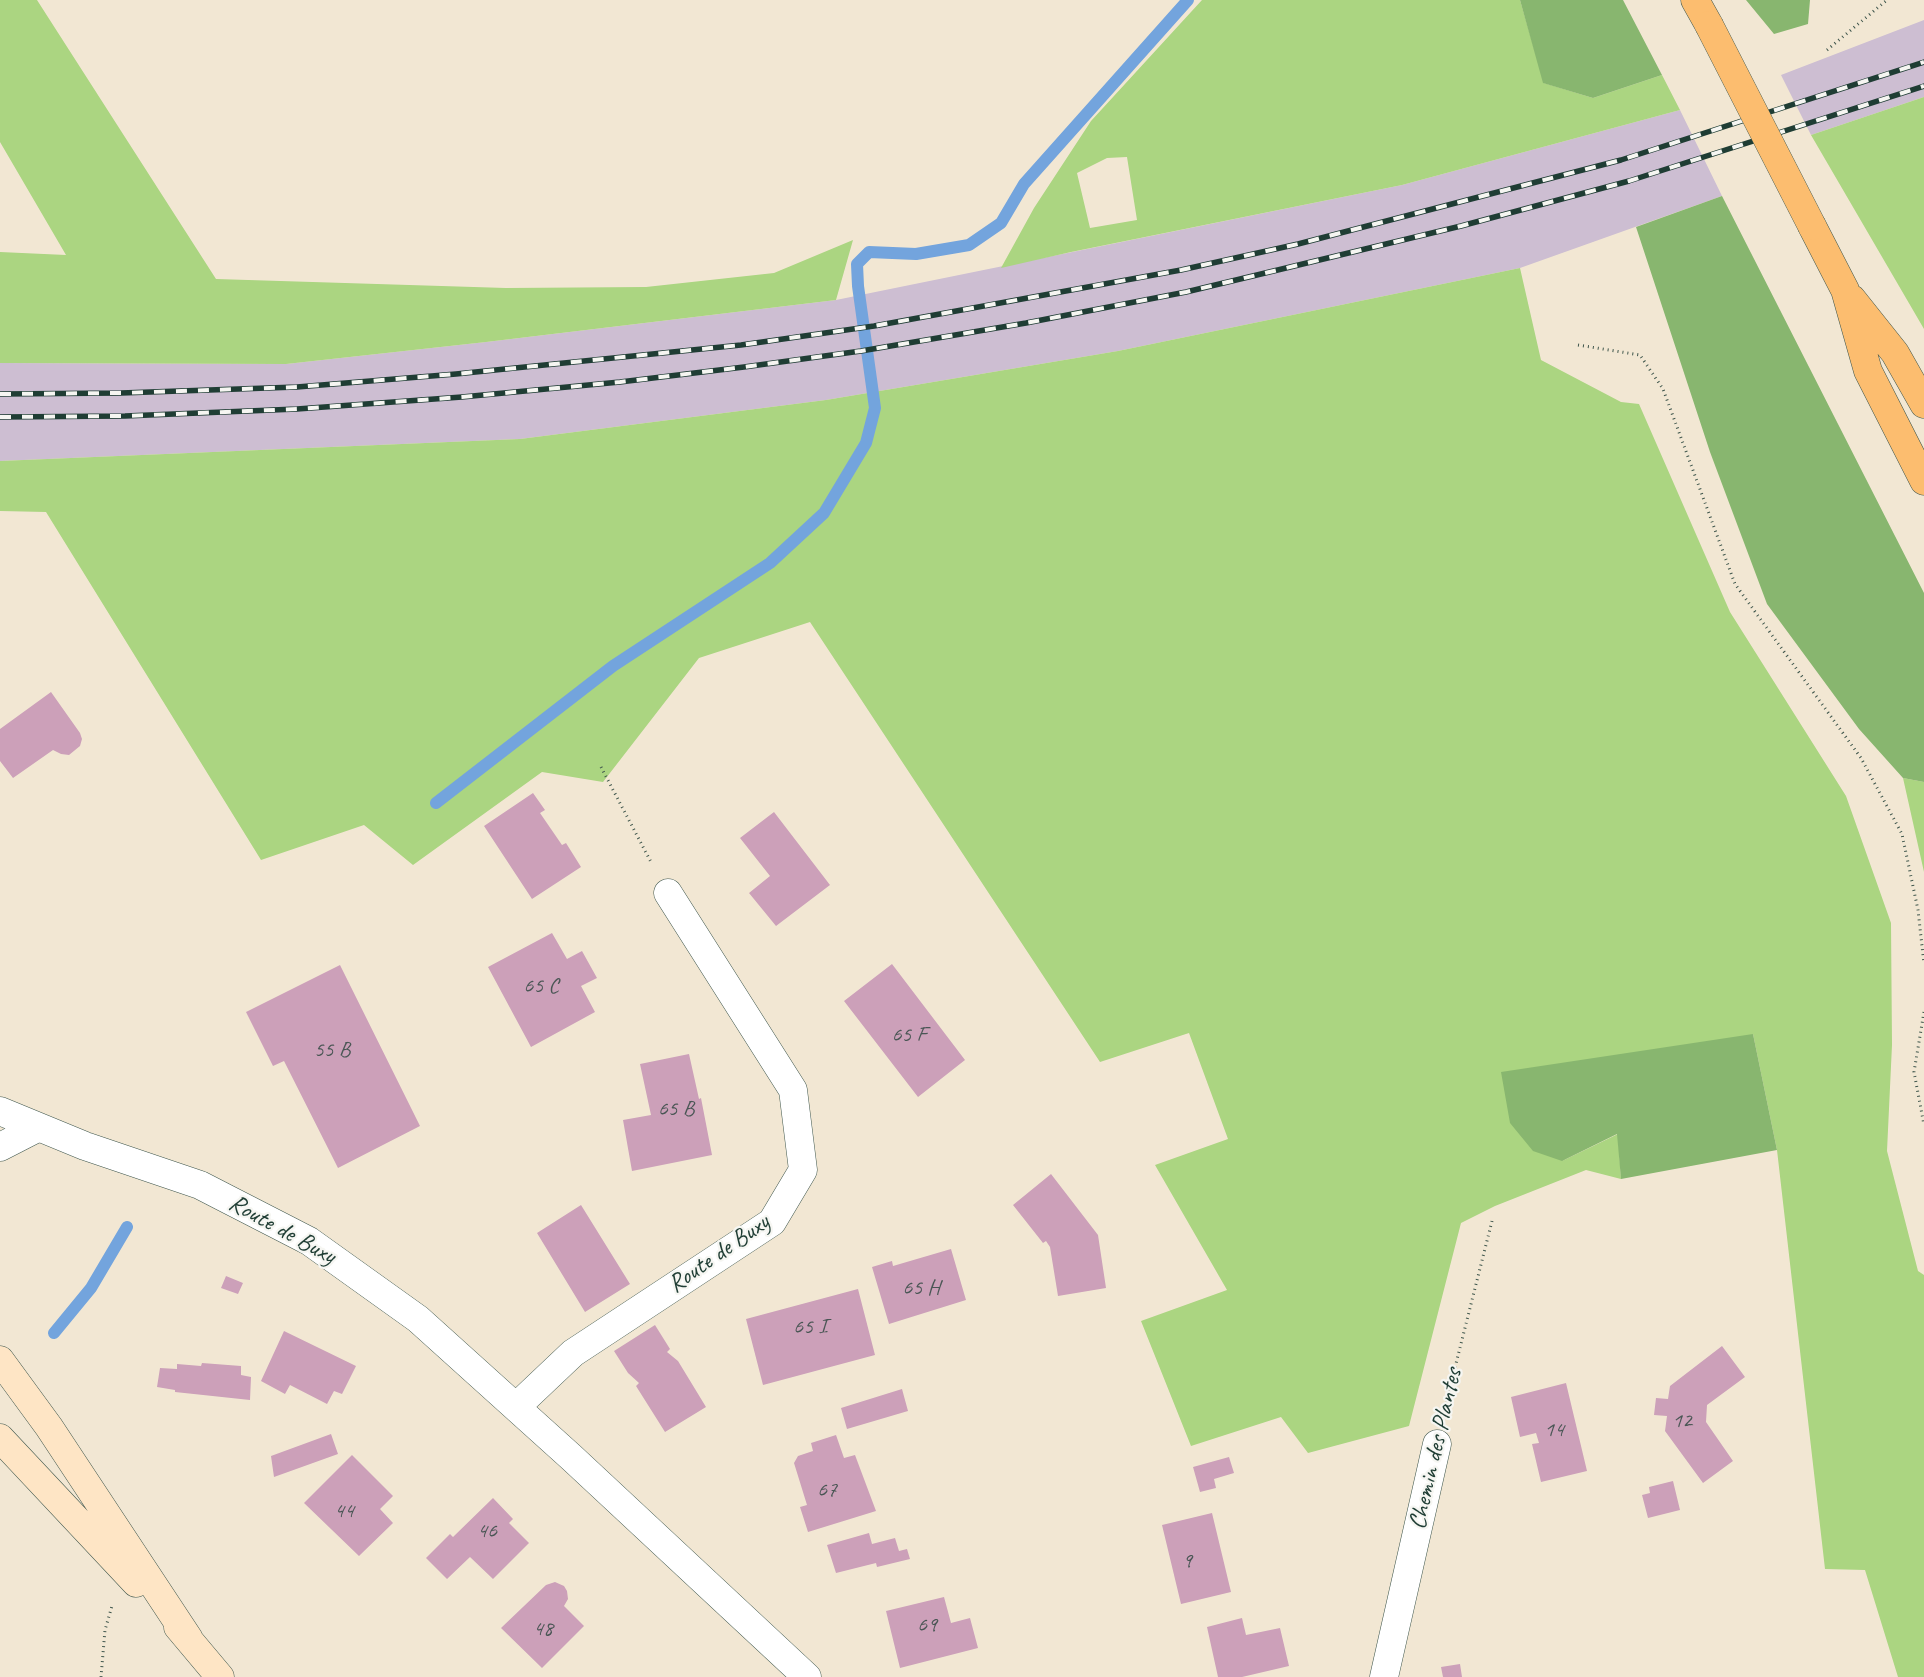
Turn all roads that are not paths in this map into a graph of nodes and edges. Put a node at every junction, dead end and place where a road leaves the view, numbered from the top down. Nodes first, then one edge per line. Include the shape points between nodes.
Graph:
1 (1695, 0) edge
2 (1845, 290) junction
3 (1924, 404) edge
4 (1924, 481) edge
5 (668, 893) road end
6 (0, 1111) edge
7 (0, 1128) edge
8 (39, 1128) junction
9 (0, 1147) edge
10 (0, 1360) edge
11 (516, 1408) junction
12 (0, 1438) edge
13 (1437, 1444) road end
14 (189, 1639) junction
15 (220, 1677) edge
16 (807, 1677) edge
17 (1384, 1677) edge

1 - 2 main road, bridge
2 - 3 main road via 1896,353
2 - 4 main road via 1868,371
5 - 11 street, Route de Buxy via 793,1090 803,1170 772,1222 573,1353
6 - 8 street, Route de Buxy
7 - 8 street, Route de Buxy
8 - 9 street
8 - 11 street, Route de Buxy via 200,1185 310,1241 418,1319
10 - 14 main road via 49,1427
11 - 16 street, Route de Buxy
12 - 14 main road
13 - 17 street, Chemin des Plantes
14 - 15 main road

